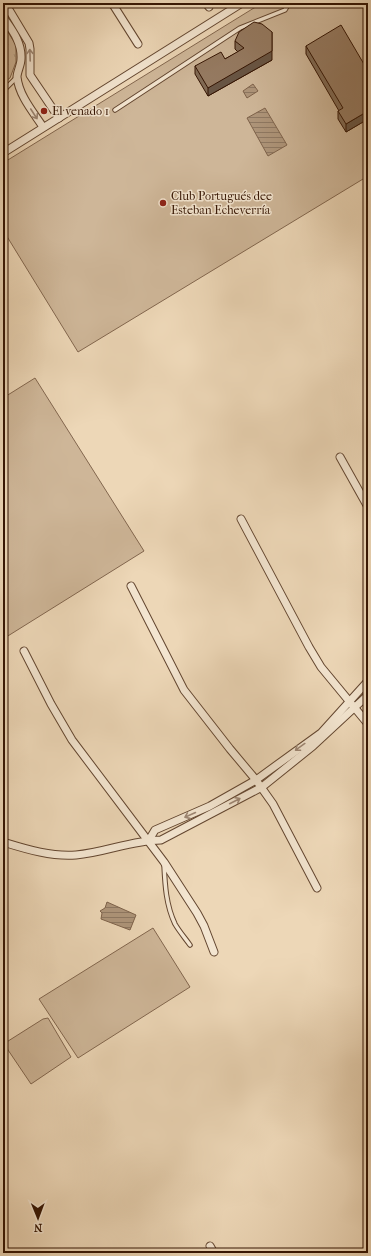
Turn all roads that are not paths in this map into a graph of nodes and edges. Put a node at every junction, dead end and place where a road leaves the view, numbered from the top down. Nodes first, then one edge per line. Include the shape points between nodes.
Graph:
1 (6, 3) edge
2 (112, 3) edge
3 (242, 3) edge
4 (289, 3) edge
5 (3, 16) edge
6 (138, 44) dead end
7 (17, 77) junction
8 (3, 91) edge
9 (115, 110) dead end
10 (59, 118) junction
11 (44, 127) junction
12 (3, 153) edge
13 (340, 458) dead end
14 (368, 507) edge
15 (241, 519) dead end
16 (131, 586) dead end
17 (24, 651) dead end
18 (368, 681) edge
19 (368, 695) edge
20 (350, 702) junction
21 (355, 708) junction
22 (368, 724) edge
23 (256, 780) junction
24 (262, 787) junction
25 (149, 840) junction
26 (3, 842) edge
27 (164, 862) junction
28 (317, 888) dead end
29 (190, 944) dead end
30 (214, 952) dead end
31 (210, 1246) dead end
32 (214, 1253) edge

10 -> 1 street via 30,75 29,43
2 - 6 street
3 - 10 street
4 - 9 lane via 285,10 240,28
5 - 7 street via 20,46 21,62
7 - 8 lane
7 -> 11 street via 25,100
10 - 11 street
11 - 12 street
13 - 14 street
15 - 20 street via 309,647 321,667
16 - 23 street via 184,690
17 - 25 street via 72,740
18 - 20 street
19 - 21 street
20 - 21 street
20 -> 23 street via 321,733
21 - 22 street
21 - 24 street
23 - 24 street
23 -> 25 street via 210,806 155,830
25 -> 24 street via 161,840
24 - 28 street
25 - 26 street via 74,855 40,853
25 - 27 street
27 - 29 lane via 165,892 169,911 175,925
27 - 30 street via 197,912
31 - 32 street

